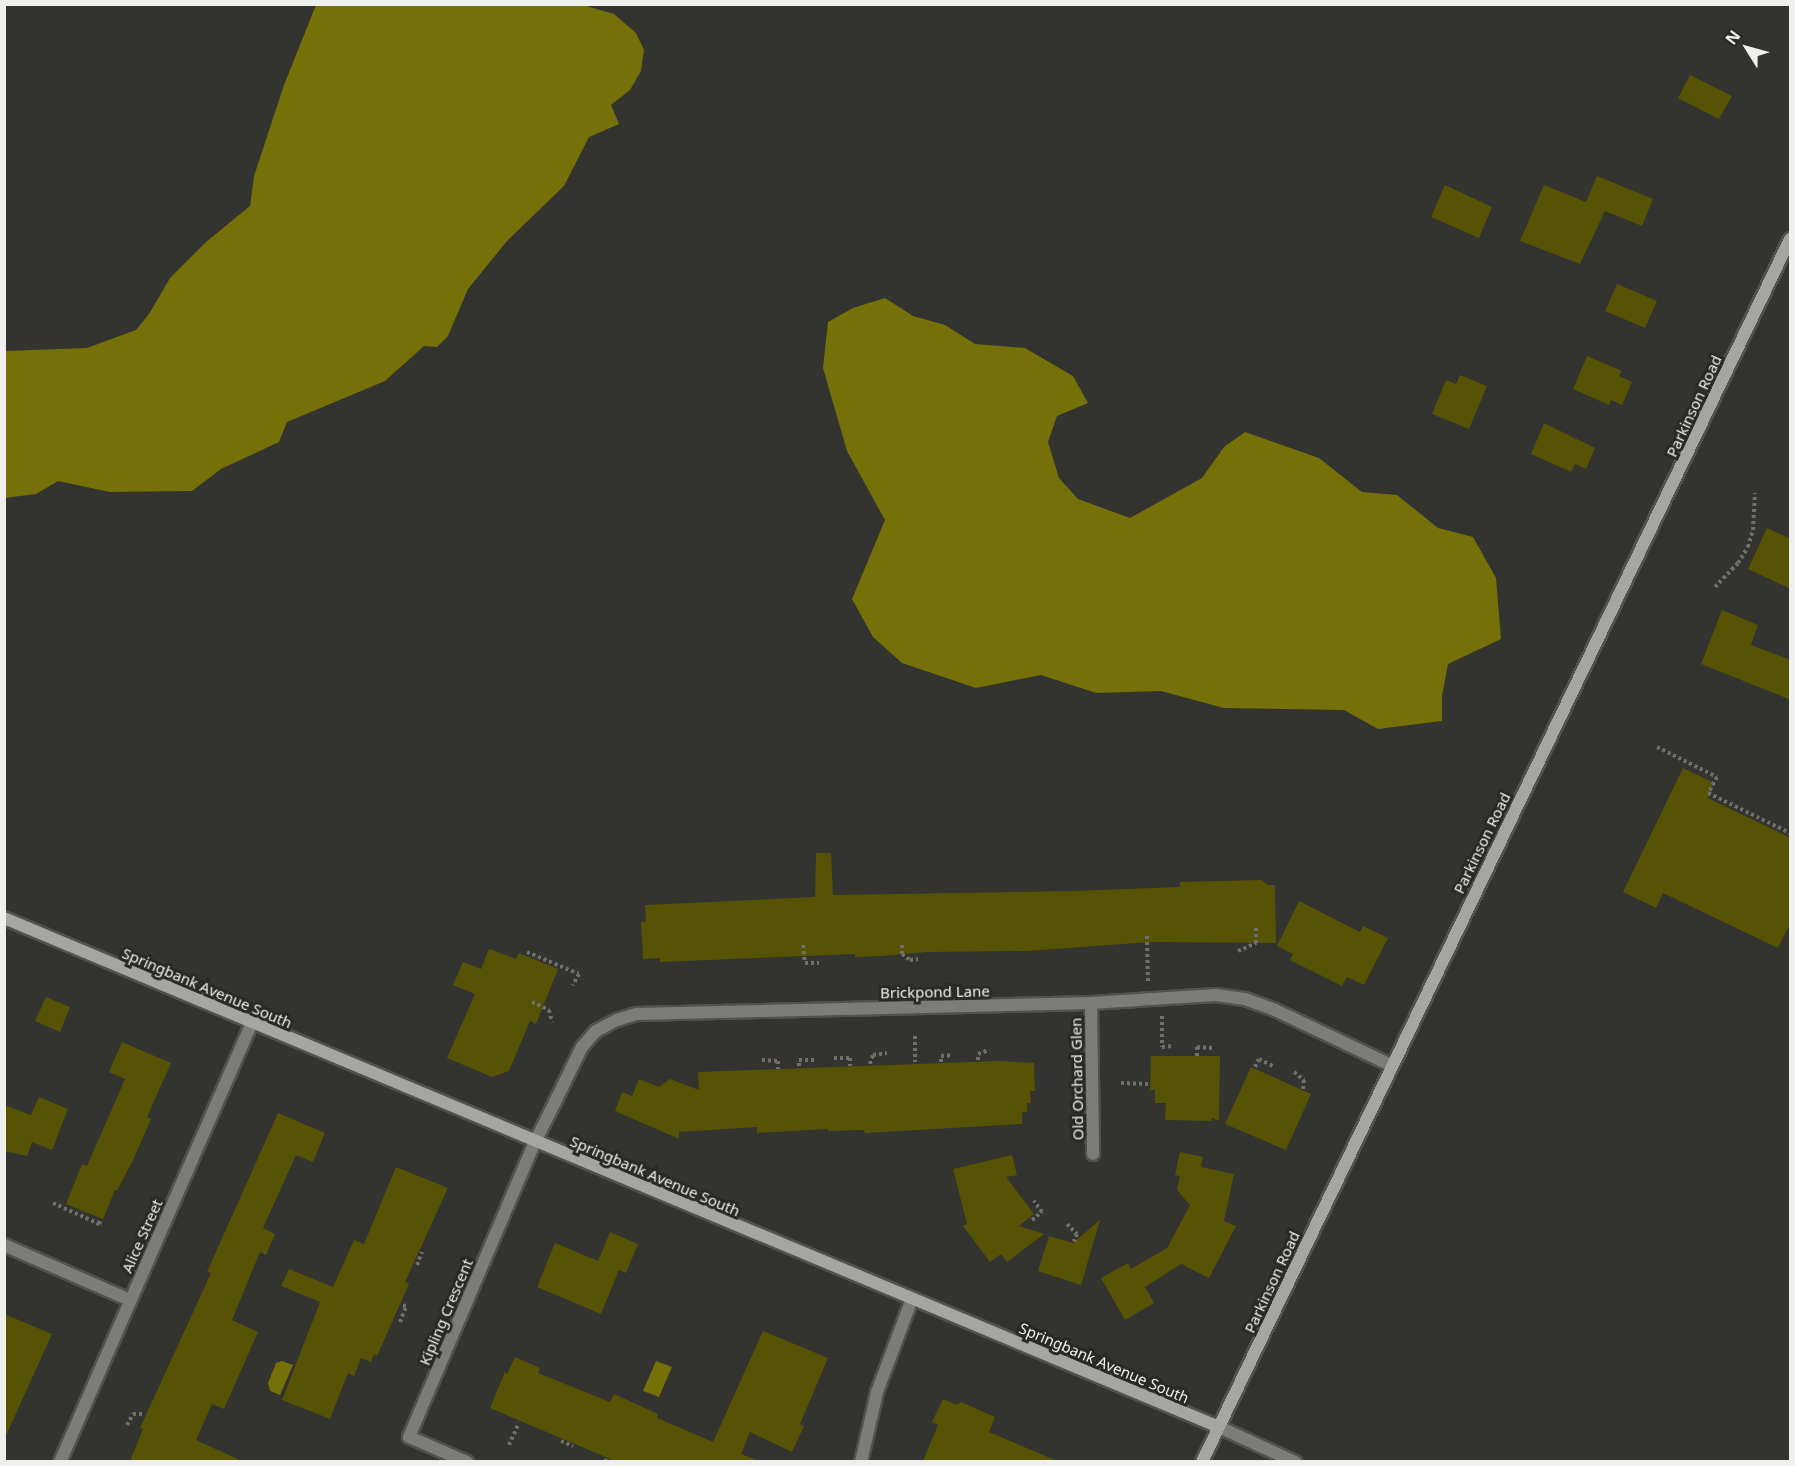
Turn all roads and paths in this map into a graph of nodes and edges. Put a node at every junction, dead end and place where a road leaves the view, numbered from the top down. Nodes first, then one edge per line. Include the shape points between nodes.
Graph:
1 (1791, 239) edge
2 (1755, 493) dead end
3 (1715, 587) dead end
4 (1657, 747) dead end
5 (1791, 832) edge
6 (4, 918) edge
7 (1256, 927) dead end
8 (1147, 936) dead end
9 (803, 945) dead end
10 (902, 945) dead end
11 (1238, 951) dead end
12 (527, 952) dead end
13 (918, 959) dead end
14 (819, 963) dead end
15 (573, 985) dead end
16 (1156, 998) junction
17 (532, 1002) dead end
18 (1091, 1003) junction
19 (552, 1022) dead end
20 (252, 1023) junction
21 (915, 1036) dead end
22 (1173, 1046) dead end
23 (1213, 1048) dead end
24 (989, 1050) dead end
25 (887, 1053) dead end
26 (953, 1055) dead end
27 (1197, 1056) dead end
28 (834, 1058) dead end
29 (762, 1060) dead end
30 (815, 1060) dead end
31 (978, 1060) dead end
32 (915, 1062) dead end
33 (941, 1062) dead end
34 (870, 1065) dead end
35 (1391, 1065) junction
36 (799, 1066) dead end
37 (850, 1066) dead end
38 (1255, 1066) dead end
39 (1273, 1066) dead end
40 (778, 1069) dead end
41 (1294, 1072) dead end
42 (1121, 1083) dead end
43 (1149, 1084) dead end
44 (1303, 1089) dead end
45 (535, 1142) junction
46 (1093, 1154) dead end
47 (1034, 1201) dead end
48 (53, 1203) dead end
49 (101, 1220) dead end
50 (1032, 1220) dead end
51 (1067, 1224) dead end
52 (1074, 1241) dead end
53 (4, 1245) edge
54 (422, 1252) dead end
55 (417, 1265) dead end
56 (912, 1299) junction
57 (130, 1300) junction
58 (402, 1305) dead end
59 (400, 1322) dead end
60 (143, 1414) dead end
61 (519, 1423) dead end
62 (128, 1425) dead end
63 (1219, 1427) junction
64 (561, 1442) dead end
65 (509, 1445) dead end
66 (573, 1446) dead end
67 (60, 1461) edge
68 (467, 1461) edge
69 (861, 1461) edge
70 (1202, 1461) edge
71 (1295, 1461) edge

1 - 35 main road, Parkinson Road
2 - 3 path via 1748,547
4 - 5 path via 1717,777 1708,793
6 - 20 main road, Springbank Avenue South
7 - 11 path via 1256,943
8 - 16 path
9 - 14 path via 805,963
10 - 13 path via 902,954 910,960
12 - 15 path via 579,974
16 - 18 street, Brickpond Lane
16 - 22 path via 1162,1047
16 - 35 street, Brickpond Lane via 1216,995 1245,999
17 - 19 path via 549,1010
18 - 45 street, Brickpond Lane via 633,1014 596,1031 582,1047
18 - 46 street, Old Orchard Glen
20 - 45 main road, Springbank Avenue South
20 - 57 street, Alice Street
21 - 32 path
23 - 27 path via 1197,1047
24 - 31 path via 978,1054
25 - 34 path via 873,1055
26 - 33 path via 941,1056
28 - 37 path via 850,1058
29 - 40 path via 778,1061
30 - 36 path via 799,1060
35 - 63 main road, Parkinson Road
38 - 39 path via 1259,1059
41 - 44 path via 1304,1080
42 - 43 path
45 - 56 main road, Springbank Avenue South
45 - 68 street, Kipling Crescent via 409,1437
47 - 50 path via 1042,1212
48 - 49 path via 99,1224
51 - 52 path via 1077,1234
53 - 57 street
54 - 55 path
56 - 63 main road, Springbank Avenue South
56 - 69 street via 877,1392
57 - 67 street, Alice Street
58 - 59 path via 406,1306
60 - 62 path via 133,1414
61 - 65 path
63 - 70 main road, Parkinson Road
63 - 71 street, Springbank Avenue South
64 - 66 path

